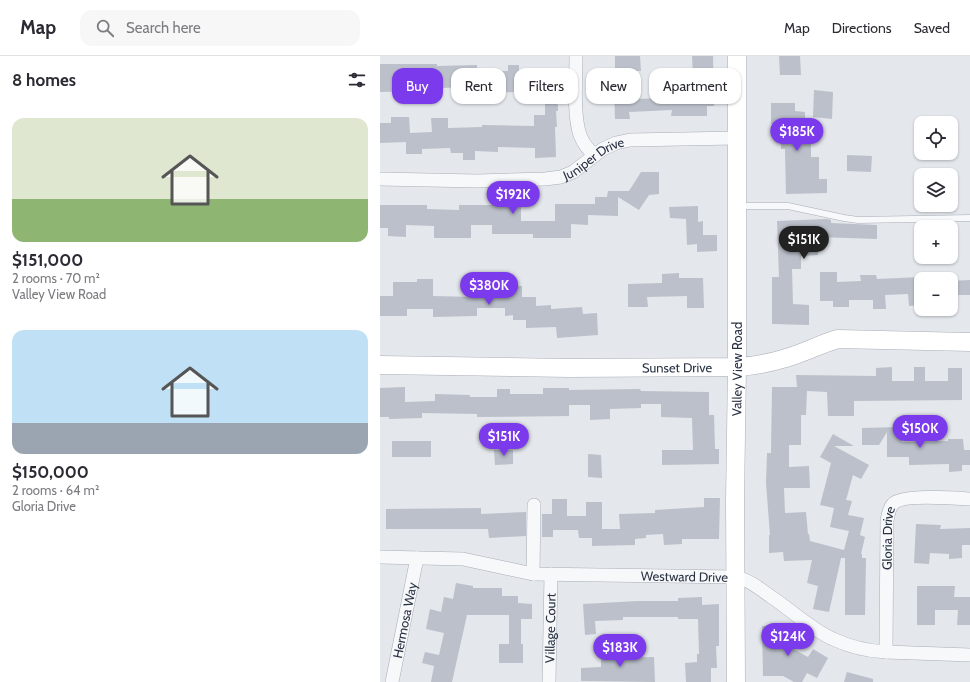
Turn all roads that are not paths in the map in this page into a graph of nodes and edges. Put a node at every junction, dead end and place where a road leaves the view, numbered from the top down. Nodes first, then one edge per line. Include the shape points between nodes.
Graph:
1 (576, 56) edge
2 (737, 56) edge
3 (736, 138) junction
4 (595, 155) junction
5 (380, 179) edge
6 (736, 206) junction
7 (970, 218) edge
8 (970, 342) edge
9 (380, 365) edge
10 (737, 367) junction
11 (970, 499) edge
12 (534, 505) dead end
13 (380, 557) edge
14 (417, 558) junction
15 (533, 574) junction
16 (551, 574) junction
17 (736, 577) junction
18 (886, 652) junction
19 (970, 655) edge
20 (392, 682) edge
21 (549, 682) edge
22 (736, 682) edge

1 - 4 street via 578,126 585,146
2 - 3 street, Valley View Road
3 - 4 street, Juniper Drive via 630,140 616,143
3 - 6 street, Valley View Road
4 - 5 street, Juniper Drive via 573,172 545,180
6 - 7 lane via 788,206 858,220
6 - 10 street, Valley View Road
8 - 10 street, Sunset Drive via 838,339 787,358
9 - 10 street, Sunset Drive
10 - 17 street, Valley View Road
11 - 18 street, Gloria Drive via 911,498 901,499 892,504 887,521
12 - 15 street
13 - 14 street, Westward Drive
14 - 15 street, Westward Drive via 463,559
14 - 20 street, Hermosa Way
15 - 16 street, Westward Drive
16 - 17 street, Westward Drive
16 - 21 street, Village Court
17 - 18 street, Westward Drive via 749,582 785,605 832,639 854,647
17 - 22 street, Valley View Road
18 - 19 street, Westward Drive

